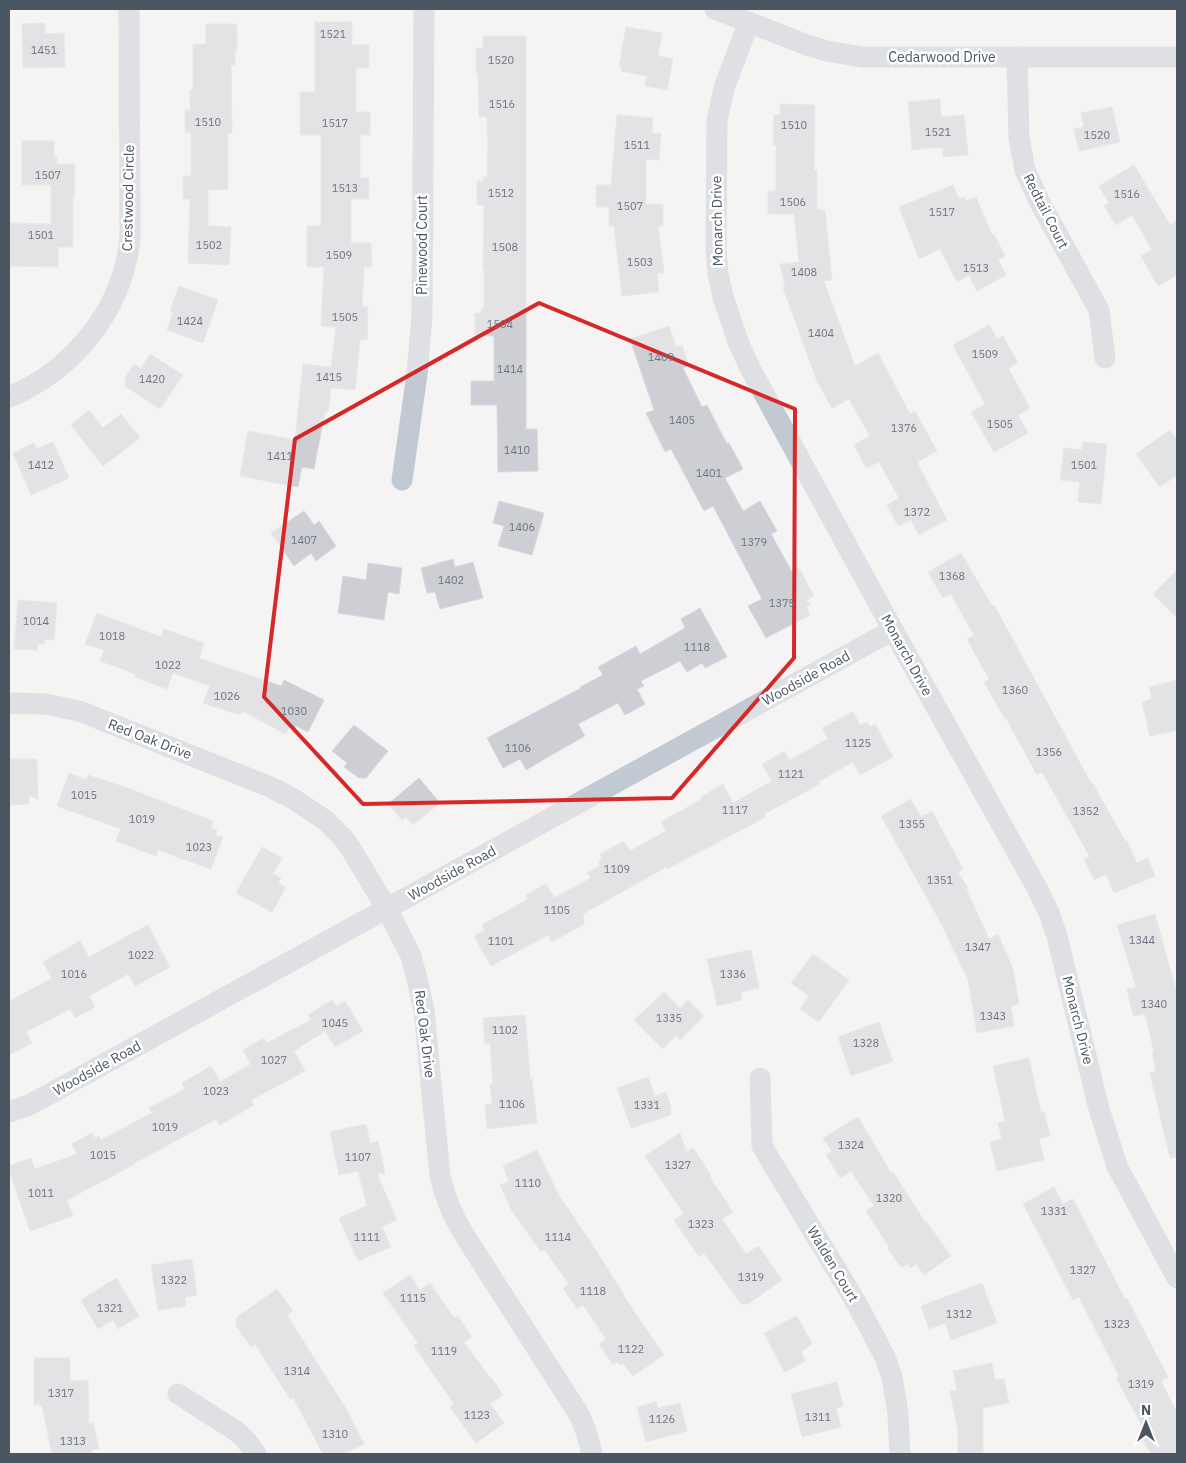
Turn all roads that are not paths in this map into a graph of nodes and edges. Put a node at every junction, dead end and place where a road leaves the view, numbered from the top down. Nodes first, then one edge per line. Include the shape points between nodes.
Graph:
1 (129, 9) edge
2 (424, 9) edge
3 (715, 9) edge
4 (750, 22) junction
5 (1017, 57) junction
6 (1177, 57) edge
7 (1105, 358) dead end
8 (9, 397) edge
9 (402, 480) dead end
10 (892, 630) junction
11 (9, 703) edge
12 (387, 909) junction
13 (760, 1078) dead end
14 (9, 1112) edge
15 (1177, 1278) edge
16 (178, 1394) dead end
17 (256, 1454) edge
18 (592, 1454) edge
19 (900, 1454) edge

1 - 8 street, Crestwood Circle via 130,237 124,271 108,309 78,350 46,378
2 - 9 street, Pinewood Court via 422,316
3 - 4 street, Cedarwood Drive
4 - 5 street, Cedarwood Drive via 807,45 846,55
4 - 10 street, Monarch Drive via 724,88 716,125 716,248 723,297 750,368
5 - 6 street, Cedarwood Drive
5 - 7 street, Redtail Court via 1019,138 1025,170 1099,310
10 - 12 street, Woodside Road
10 - 15 street, Monarch Drive via 1049,912 1117,1166
11 - 12 street, Red Oak Drive via 44,704 79,711 292,798 326,820 344,839
12 - 14 street, Woodside Road via 44,1097
12 - 18 street, Red Oak Drive via 411,956 424,1011 439,1167 447,1201 464,1236 580,1416
13 - 19 street, Walden Court via 762,1146 885,1357 898,1414
16 - 17 street via 236,1431

